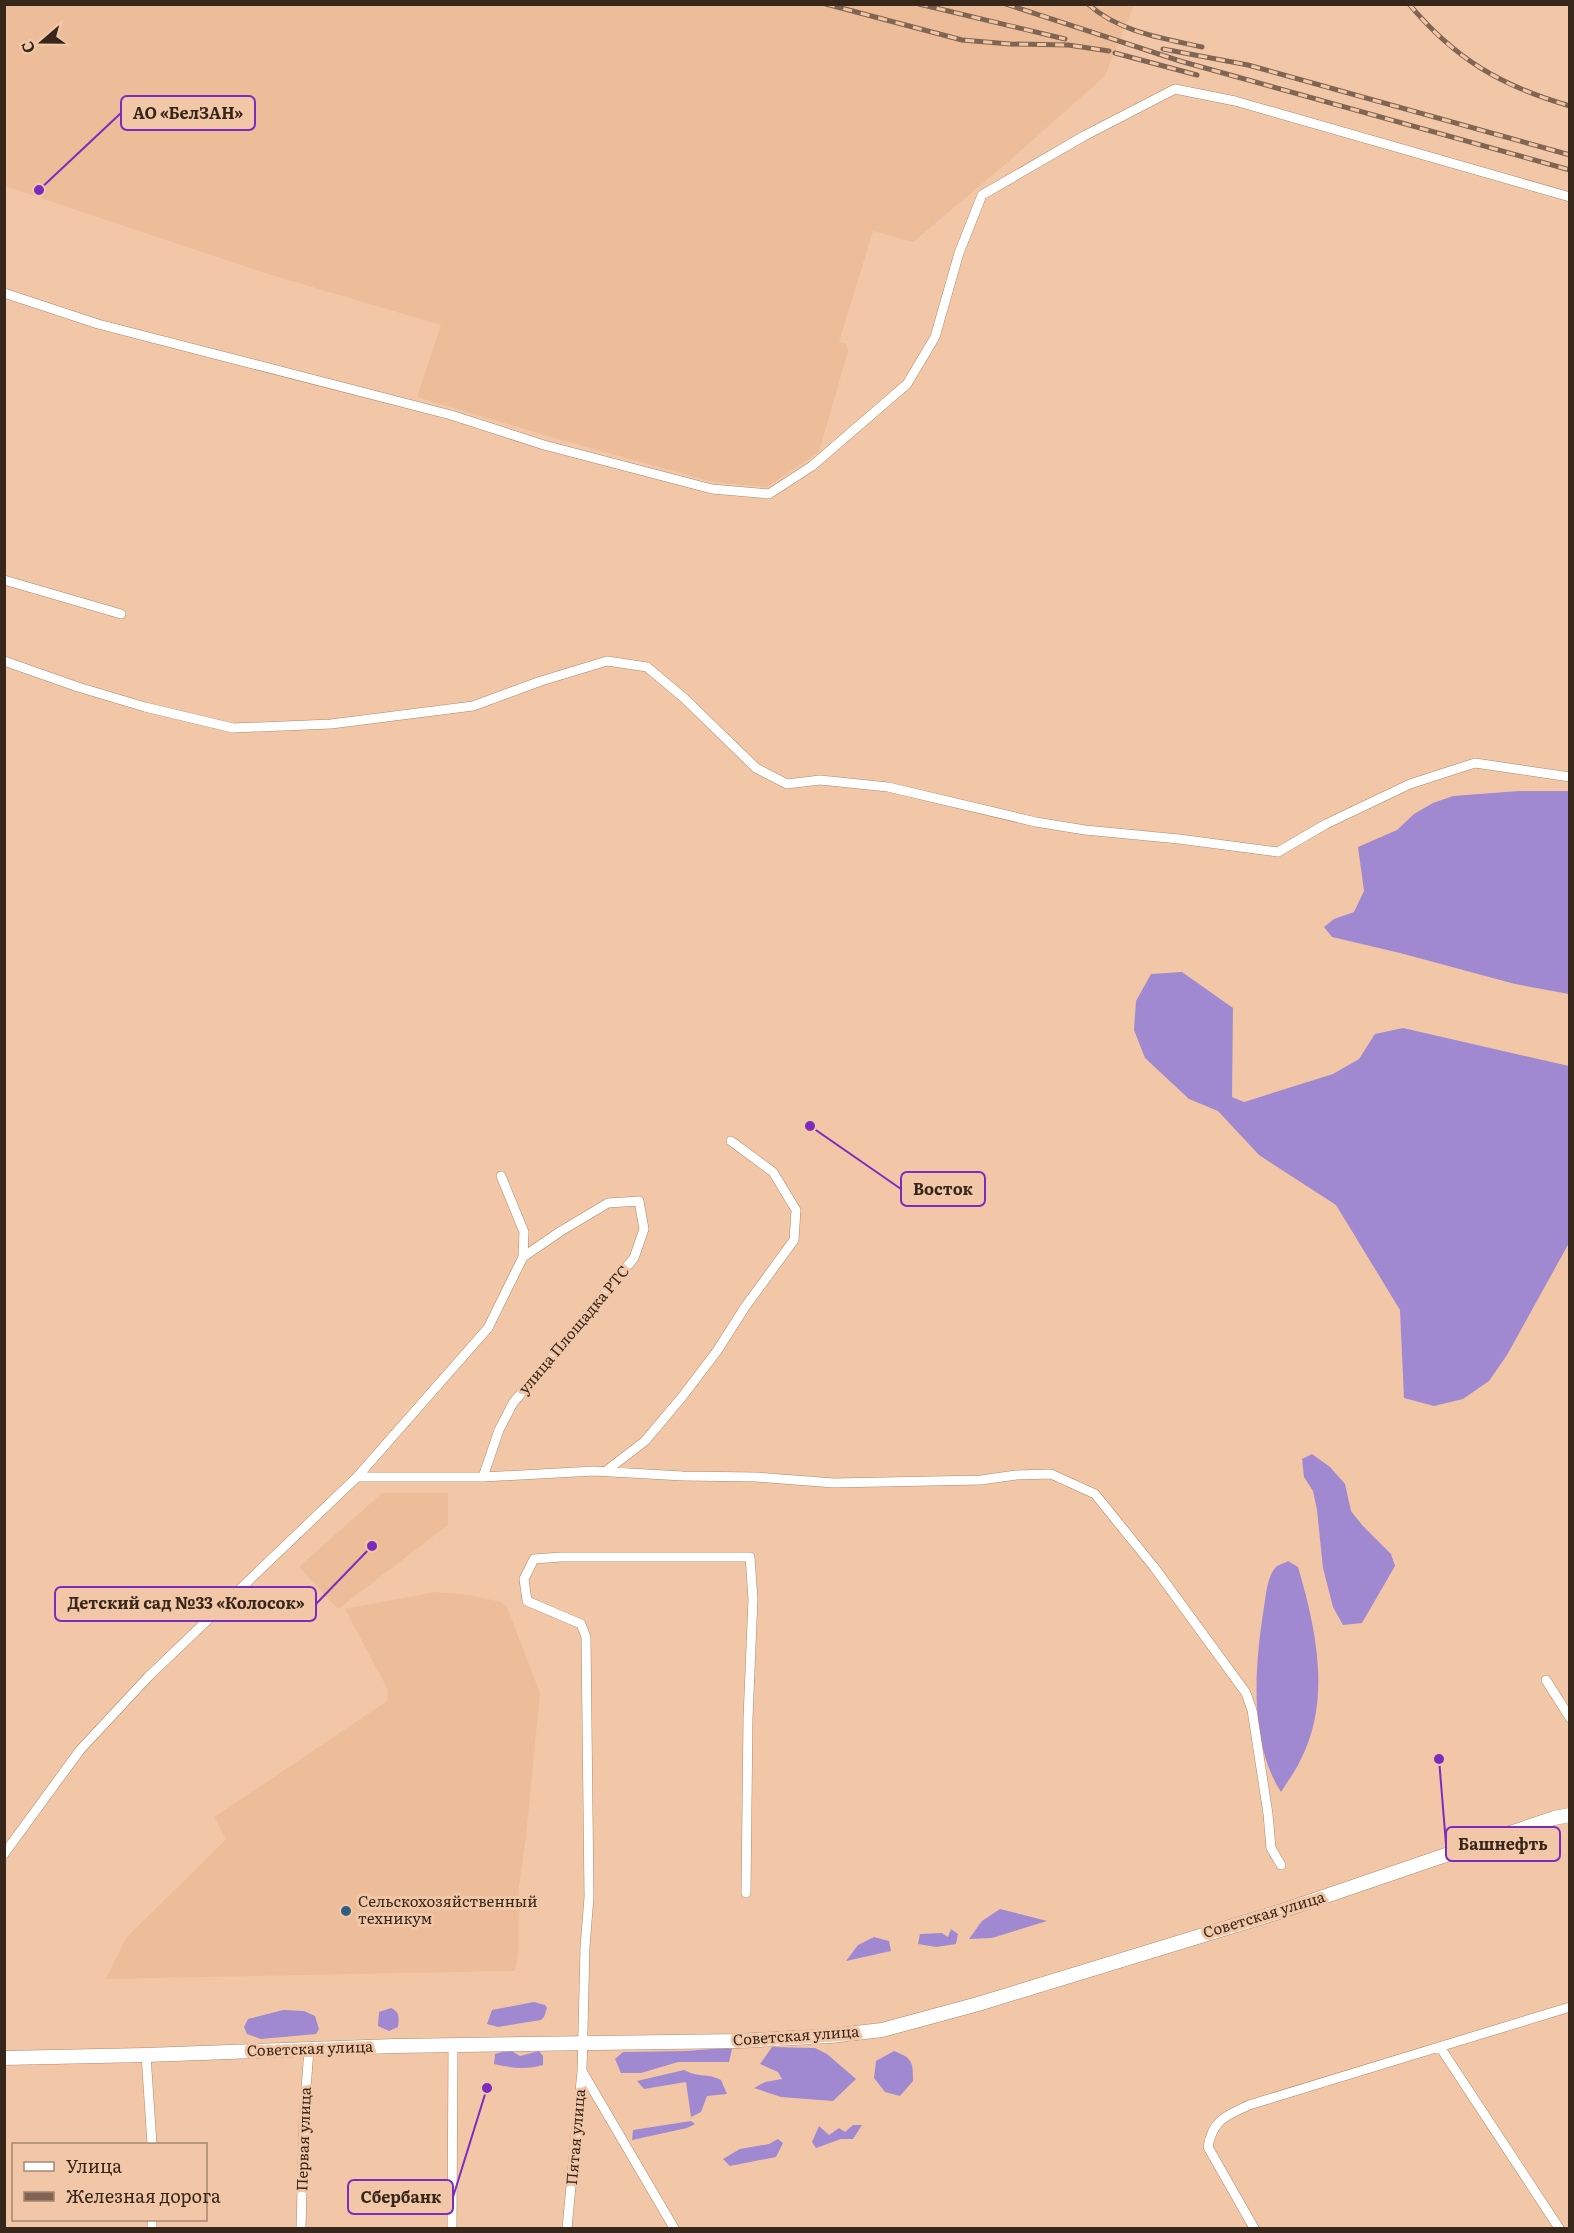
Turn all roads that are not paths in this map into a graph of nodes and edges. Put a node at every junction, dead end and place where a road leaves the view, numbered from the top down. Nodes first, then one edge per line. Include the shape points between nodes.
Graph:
1 (1569, 197) edge
2 (4, 293) edge
3 (4, 580) edge
4 (121, 614) dead end
5 (4, 661) edge
6 (1569, 777) edge
7 (731, 1141) dead end
8 (501, 1176) dead end
9 (523, 1257) junction
10 (606, 1471) junction
11 (357, 1477) junction
12 (483, 1477) junction
13 (1546, 1680) dead end
14 (1569, 1718) edge
15 (1569, 1808) edge
16 (1569, 1815) edge
17 (1554, 1818) junction
18 (4, 1854) edge
19 (1281, 1865) dead end
20 (746, 1893) dead end
21 (1569, 2007) edge
22 (583, 2045) junction
23 (453, 2046) junction
24 (1440, 2047) junction
25 (309, 2049) junction
26 (146, 2055) junction
27 (4, 2058) edge
28 (582, 2071) junction
29 (152, 2143) edge
30 (301, 2229) edge
31 (452, 2229) edge
32 (567, 2229) edge
33 (674, 2229) edge
34 (1254, 2229) edge
35 (1559, 2229) edge

1 - 2 street via 1236,101 1175,89 982,195 959,253 935,337 907,384 812,466 769,494 712,489 544,445 441,412 98,324
3 - 4 street
5 - 6 street via 145,707 233,728 331,723 473,706 608,661 647,667 756,768 788,784 820,780 888,787 1046,824 1278,852 1410,783 1475,763
7 - 10 street via 772,1172 796,1210 794,1240 682,1397 645,1441
8 - 9 street via 524,1232
9 - 11 street via 489,1328
9 - 12 street, улица Площадка РТС via 608,1203 639,1201 644,1229 634,1258 513,1403
10 - 12 street
10 - 19 street via 834,1483 981,1480 1051,1473 1095,1494 1246,1693 1252,1710 1271,1848
11 - 12 street
11 - 18 street via 148,1677 87,1742
13 - 14 street
15 - 17 main road, Советская улица
16 - 17 main road, Советская улица
17 - 22 main road, Советская улица via 1279,1912 882,2030 739,2041
20 - 22 street, Пятая улица via 753,1599 750,1557 534,1559 524,1579 527,1601 581,1624 586,1637 589,1897
21 - 24 street
22 - 23 main road, Советская улица
22 - 28 street, Пятая улица
23 - 25 main road, Советская улица
23 - 31 street
24 - 34 street via 1249,2105 1221,2118 1208,2147
24 - 35 street
25 - 26 main road, Советская улица
25 - 30 street, Первая улица
26 - 27 main road, Советская улица
26 - 29 street
28 - 32 street, Пятая улица
28 - 33 street

